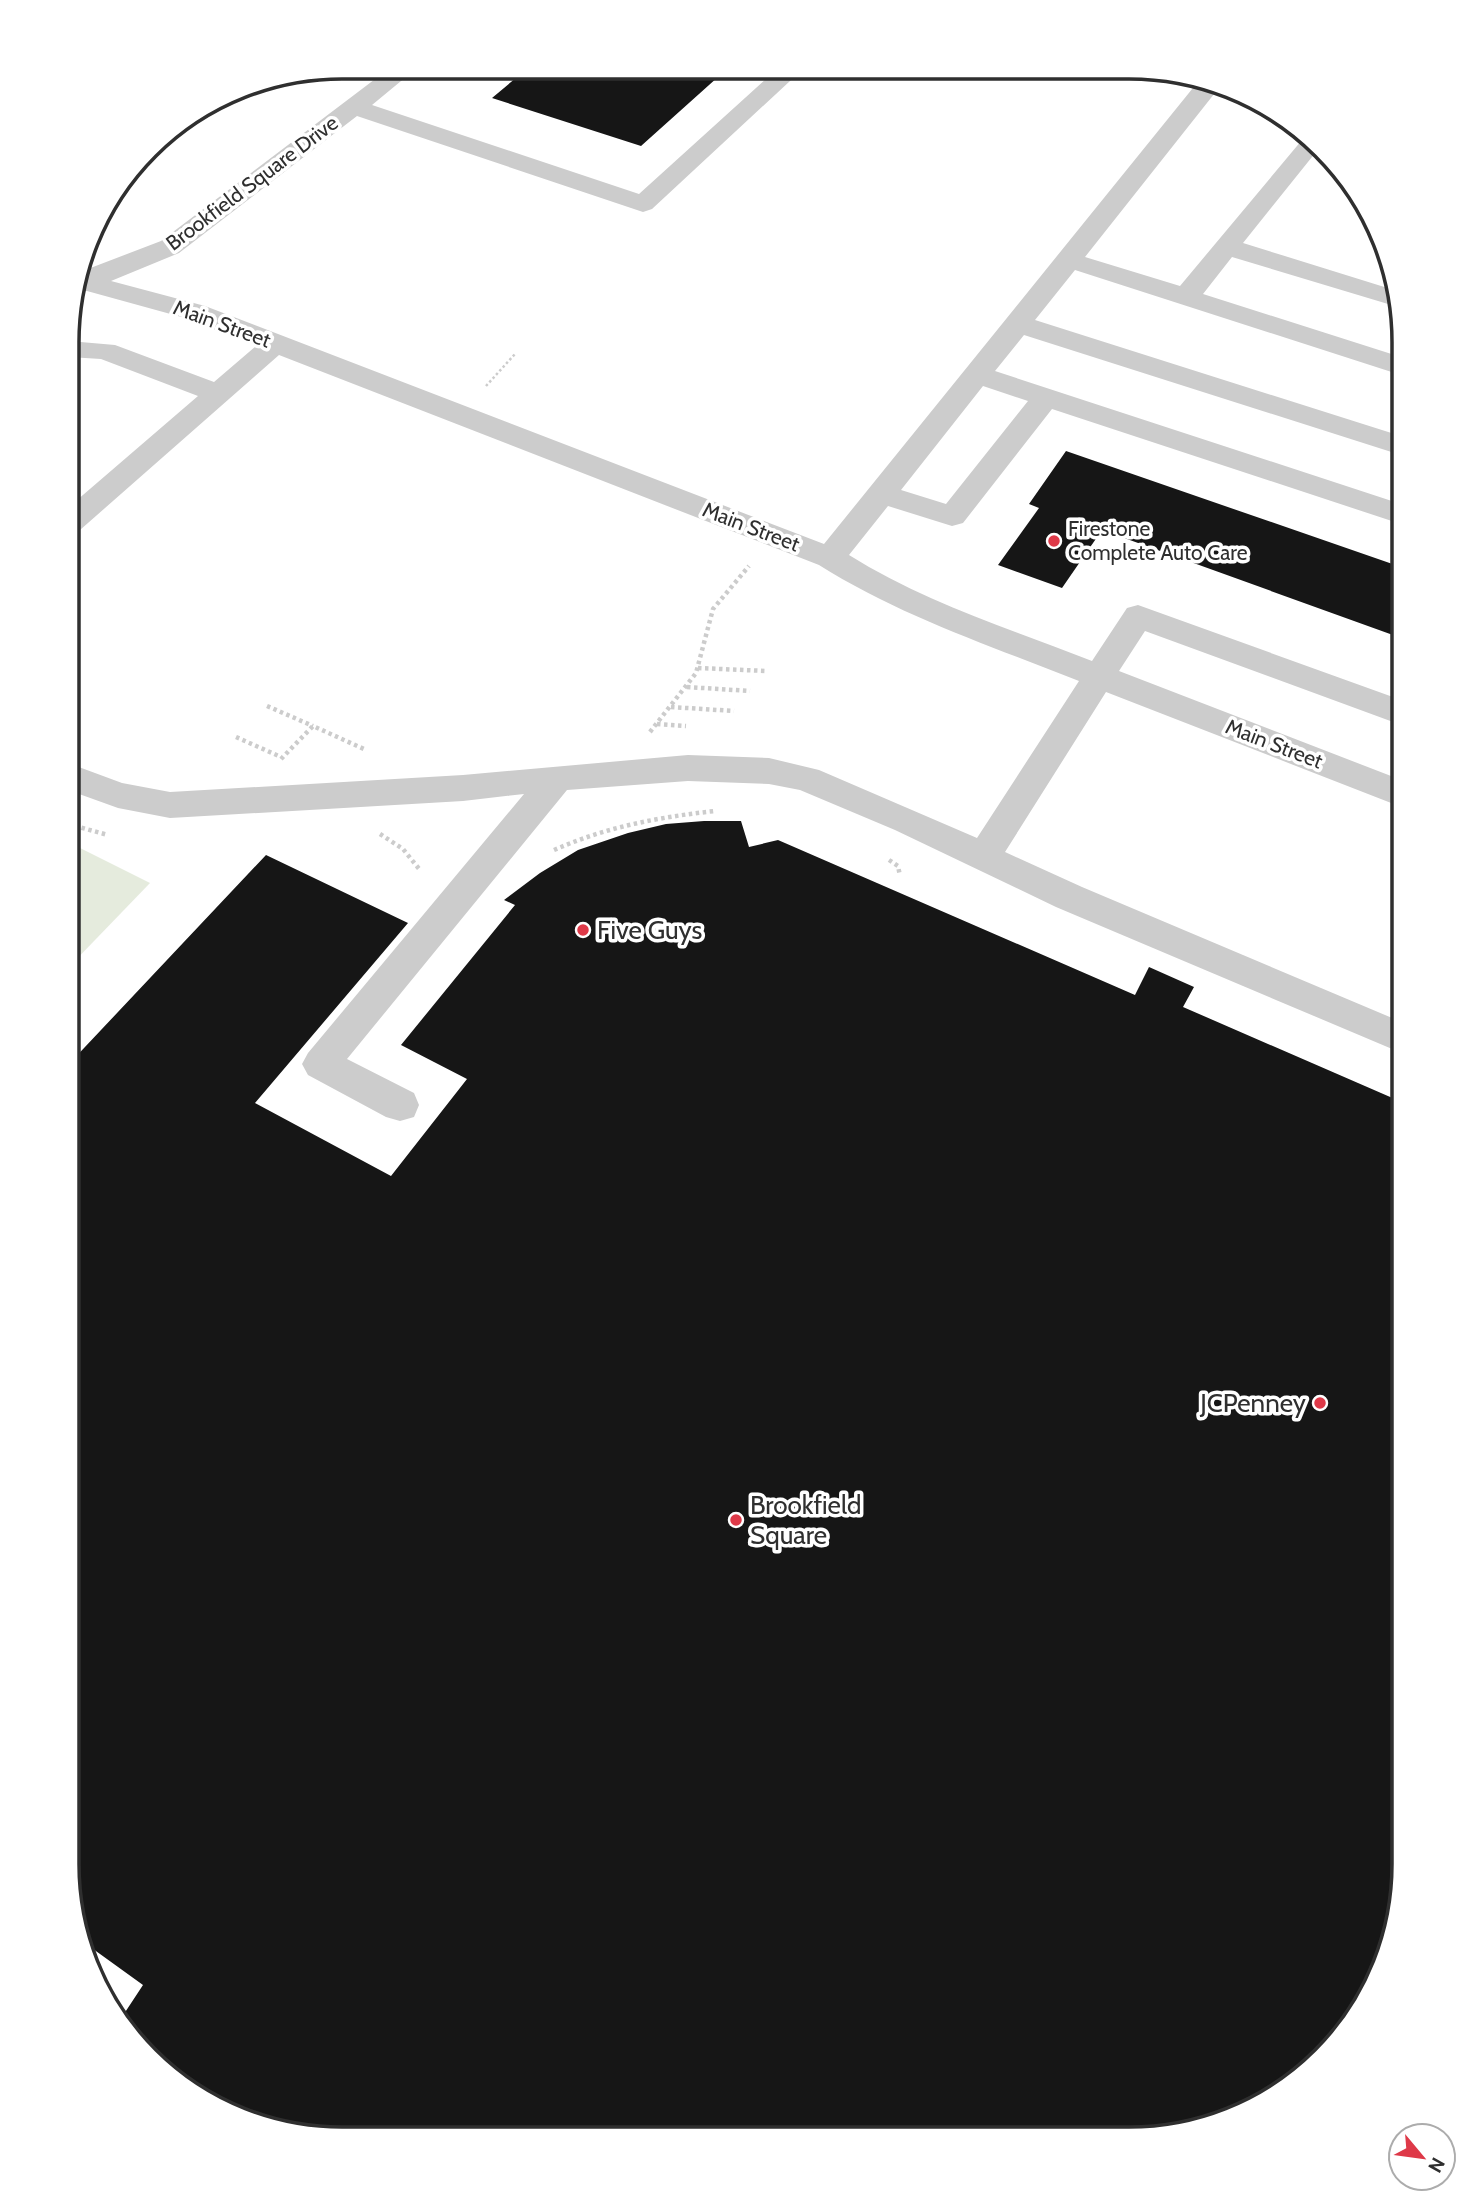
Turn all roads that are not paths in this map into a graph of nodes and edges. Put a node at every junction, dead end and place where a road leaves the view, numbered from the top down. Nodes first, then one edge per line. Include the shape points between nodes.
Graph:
1 (390, 79) edge
2 (780, 79) edge
3 (1205, 90) edge
4 (354, 107) junction
5 (1307, 148) edge
6 (1227, 247) junction
7 (1069, 260) junction
8 (86, 281) edge
9 (85, 284) edge
10 (1186, 297) junction
11 (1388, 297) edge
12 (1018, 324) junction
13 (276, 343) junction
14 (79, 350) edge
15 (1392, 363) edge
16 (977, 374) junction
17 (218, 393) junction
18 (1046, 397) junction
19 (1392, 443) edge
20 (881, 494) junction
21 (1392, 511) edge
22 (79, 514) edge
23 (830, 558) junction
24 (1099, 676) junction
25 (1392, 710) edge
26 (556, 778) junction
27 (79, 780) edge
28 (1392, 790) edge
29 (983, 857) junction
30 (1392, 1034) edge
31 (401, 1105) dead end

1 - 4 street, Brookfield Square Drive
2 - 4 street via 643,204
3 - 7 street
4 - 8 street, Brookfield Square Drive via 170,247
5 - 6 street
6 - 10 street
6 - 11 street
7 - 10 street
7 - 12 street
9 - 13 street, Main Street via 195,312
10 - 15 street
12 - 16 street
12 - 19 street
13 - 17 street
13 - 23 street, Main Street
14 - 17 street via 105,351
16 - 18 street
16 - 20 street
17 - 22 street
18 - 20 street via 952,516
18 - 21 street
20 - 23 street
23 - 24 street, Main Street via 873,585 932,611
24 - 25 street via 1138,616
24 - 28 street, Main Street
24 - 29 street
26 - 27 street via 463,788 170,804 118,795
26 - 29 street via 688,768 769,771 807,779
26 - 31 street via 321,1064
29 - 30 street

